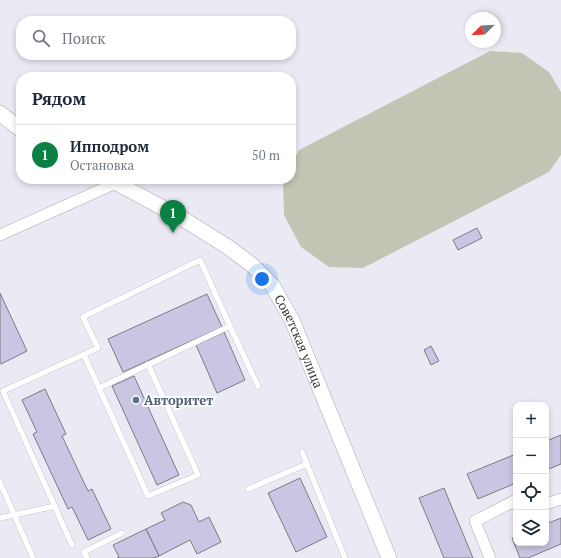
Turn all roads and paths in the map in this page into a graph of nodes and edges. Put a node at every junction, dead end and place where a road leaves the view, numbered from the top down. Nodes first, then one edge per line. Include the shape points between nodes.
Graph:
1 (0, 113) edge
2 (16, 126) edge
3 (106, 184) edge
4 (118, 184) edge
5 (0, 235) edge
6 (230, 326) junction
7 (84, 355) junction
8 (148, 364) junction
9 (258, 386) dead end
10 (99, 388) junction
11 (1, 389) edge
12 (302, 452) dead end
13 (307, 464) junction
14 (0, 482) edge
15 (248, 489) dead end
16 (561, 498) edge
17 (513, 502) edge
18 (549, 503) edge
19 (55, 506) junction
20 (14, 514) junction
21 (0, 518) edge
22 (122, 533) dead end
23 (72, 545) dead end
24 (33, 558) edge
25 (87, 558) edge
26 (345, 558) edge
27 (389, 558) edge
28 (490, 558) edge

1 - 2 main road
3 - 5 street
4 - 27 main road, Советская улица via 180,217 228,247 252,265 272,285 292,320
6 - 7 lane via 200,260 84,317 98,348
6 - 8 lane
6 - 9 lane
7 - 10 lane
7 - 11 lane
8 - 10 lane
8 - 10 lane via 198,475 148,496
11 - 19 lane
12 - 13 lane
13 - 15 lane
13 - 26 lane
14 - 20 lane
16 - 18 street
17 - 28 street via 475,521
19 - 20 lane
19 - 23 lane
20 - 21 lane
20 - 24 lane
22 - 25 lane via 84,552

